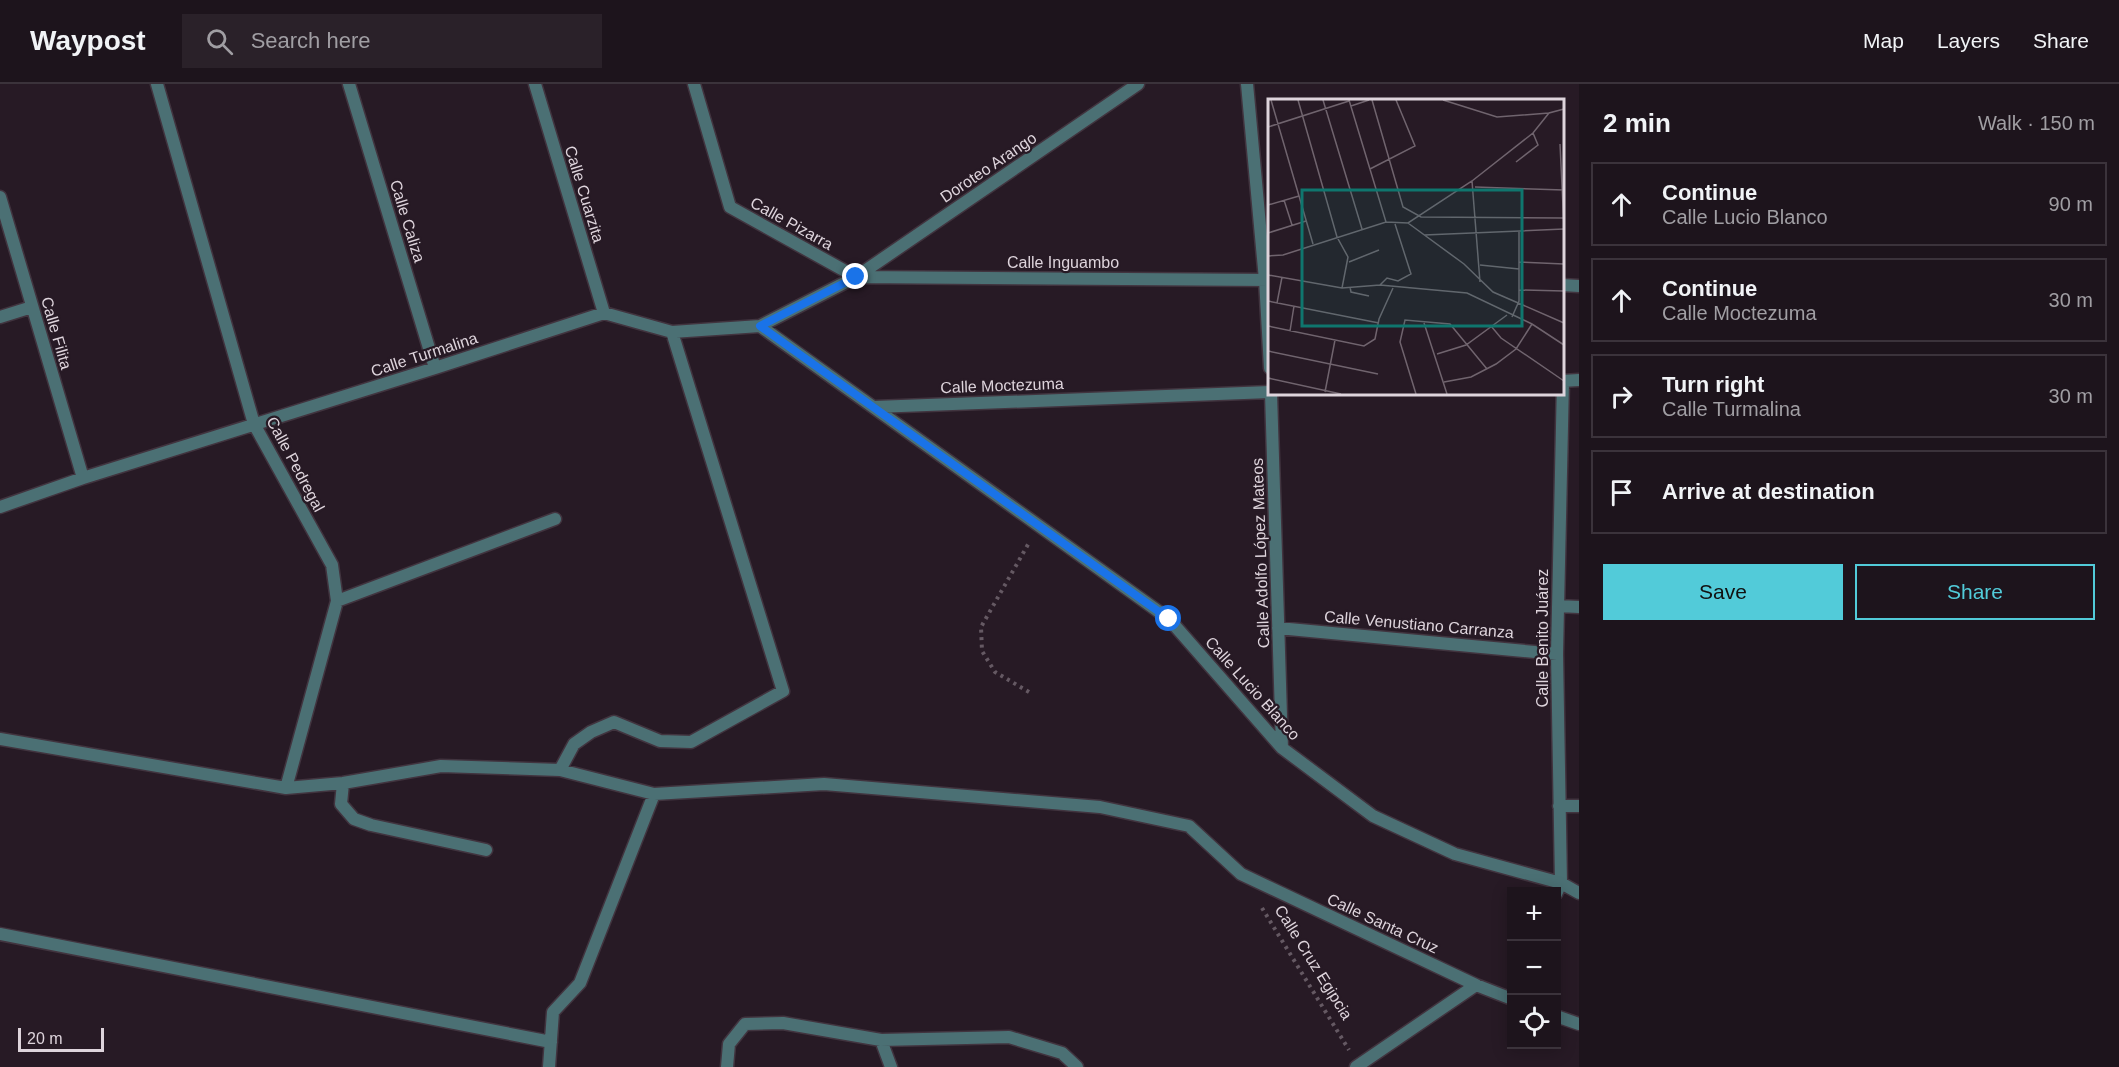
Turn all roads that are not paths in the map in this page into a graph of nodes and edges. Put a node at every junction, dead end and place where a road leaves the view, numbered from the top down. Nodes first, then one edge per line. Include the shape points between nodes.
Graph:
1 (157, 84) edge
2 (349, 84) edge
3 (535, 84) edge
4 (694, 84) edge
5 (1138, 84) edge
6 (1247, 84) edge
7 (0, 197) edge
8 (856, 277) junction
9 (1268, 280) edge
10 (1564, 285) edge
11 (1579, 286) edge
12 (32, 307) junction
13 (604, 313) junction
14 (0, 317) edge
15 (760, 326) junction
16 (672, 332) junction
17 (435, 368) junction
18 (1579, 380) edge
19 (1564, 381) edge
20 (1268, 393) edge
21 (1271, 394) edge
22 (1563, 394) edge
23 (875, 407) junction
24 (254, 424) junction
25 (83, 478) junction
26 (0, 507) edge
27 (555, 519) dead end
28 (337, 601) junction
29 (1558, 606) junction
30 (1579, 607) edge
31 (1278, 628) junction
32 (1557, 654) junction
33 (0, 739) edge
34 (1282, 748) junction
35 (560, 770) junction
36 (343, 783) junction
37 (286, 788) junction
38 (654, 794) junction
39 (1559, 806) junction
40 (1579, 806) edge
41 (486, 850) dead end
42 (1553, 887) edge
43 (1559, 887) edge
44 (1561, 889) edge
45 (1579, 892) edge
46 (0, 934) edge
47 (1476, 985) junction
48 (1507, 997) edge
49 (1561, 1017) edge
50 (1579, 1024) edge
51 (880, 1040) junction
52 (551, 1042) junction
53 (1358, 1066) edge
54 (549, 1067) edge
55 (727, 1067) edge
56 (891, 1067) edge
57 (1077, 1067) edge

1 - 24 street, Calle Pedregal
2 - 17 street, Calle Caliza
3 - 13 street, Calle Cuarzita
4 - 8 street, Calle Pizarra via 730,207
5 - 8 street, Doroteo Arango
6 - 9 street
7 - 12 street, Calle Filita
8 - 9 street, Calle Inguambo
8 - 15 street
10 - 11 street
12 - 14 street
12 - 25 street, Calle Filita
13 - 16 street
13 - 17 street, Calle Turmalina
15 - 16 street
15 - 23 street
16 - 35 street via 783,691 691,742 660,741 614,722 574,744
17 - 24 street, Calle Turmalina
18 - 19 street
20 - 23 street, Calle Moctezuma
21 - 31 street, Calle Adolfo López Mateos
22 - 29 street, Calle Benito Juárez
23 - 34 street, Calle Lucio Blanco via 1169,619
24 - 25 street, Calle Turmalina
24 - 28 street, Calle Pedregal via 332,565
25 - 26 street, Calle Turmalina
27 - 28 street
28 - 37 street, Calle Pedregal
29 - 30 street
29 - 32 street, Calle Benito Juárez
31 - 32 street, Calle Venustiano Carranza
31 - 34 street, Calle Adolfo López Mateos
32 - 39 street, Calle Benito Juárez
33 - 37 street, Calle Santa Cruz
34 - 42 street, Calle Lucio Blanco via 1373,816 1455,854
35 - 36 street, Calle Santa Cruz via 441,766
35 - 38 street, Calle Santa Cruz
36 - 37 street, Calle Santa Cruz
36 - 41 street via 341,804 354,819
38 - 47 street, Calle Santa Cruz via 824,784 1100,807 1189,826 1241,874
38 - 52 street via 580,983 553,1012
39 - 40 street
39 - 43 street, Calle Benito Juárez
44 - 45 street, Calle Lucio Blanco
46 - 52 street
47 - 48 street, Calle Santa Cruz
47 - 53 street
49 - 50 street
51 - 55 street via 783,1023 744,1023 729,1044
51 - 56 street
51 - 57 street via 1009,1037 1062,1053
52 - 54 street

